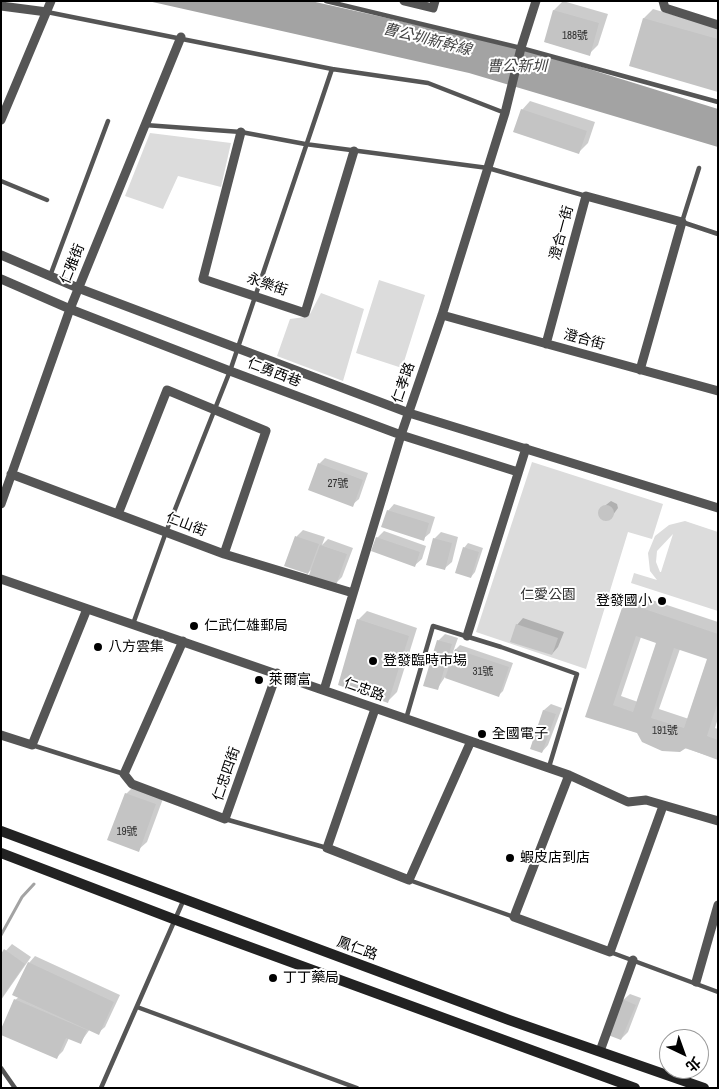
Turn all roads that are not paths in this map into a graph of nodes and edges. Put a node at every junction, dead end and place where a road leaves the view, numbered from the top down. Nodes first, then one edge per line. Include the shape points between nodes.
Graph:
1 (51, 1) edge
2 (326, 1) edge
3 (404, 1) edge
4 (536, 1) edge
5 (663, 1) edge
6 (434, 5) edge
7 (1, 6) edge
8 (46, 12) junction
9 (718, 25) edge
10 (181, 38) junction
11 (521, 48) junction
12 (332, 69) junction
13 (718, 102) edge
14 (505, 113) junction
15 (1, 120) edge
16 (108, 121) dead end
17 (145, 125) junction
18 (241, 132) junction
19 (305, 144) junction
20 (354, 151) junction
21 (488, 168) junction
22 (699, 168) dead end
23 (1, 181) edge
24 (586, 196) junction
25 (47, 200) dead end
26 (682, 222) junction
27 (718, 234) edge
28 (1, 255) edge
29 (50, 276) junction
30 (1, 279) edge
31 (78, 288) junction
32 (254, 295) junction
33 (70, 309) junction
34 (442, 315) junction
35 (546, 344) junction
36 (237, 348) junction
37 (640, 370) junction
38 (230, 371) junction
39 (718, 391) edge
40 (216, 409) junction
41 (409, 413) junction
42 (401, 435) junction
43 (526, 448) junction
44 (518, 472) junction
45 (12, 474) junction
46 (1, 504) edge
47 (718, 508) edge
48 (118, 514) junction
49 (166, 532) junction
50 (224, 554) junction
51 (1, 579) edge
52 (353, 593) junction
53 (87, 609) junction
54 (134, 624) junction
55 (467, 636) junction
56 (182, 641) junction
57 (277, 673) junction
58 (324, 690) junction
59 (376, 709) junction
60 (406, 719) junction
61 (1, 735) edge
62 (471, 741) junction
63 (32, 744) junction
64 (548, 768) junction
65 (124, 774) junction
66 (568, 775) junction
67 (663, 806) junction
68 (226, 819) junction
69 (718, 821) edge
70 (1, 831) edge
71 (327, 848) junction
72 (1, 853) edge
73 (409, 880) junction
74 (184, 899) junction
75 (718, 905) edge
76 (514, 917) junction
77 (176, 920) junction
78 (610, 952) junction
79 (633, 960) junction
80 (696, 982) junction
81 (718, 992) edge
82 (137, 1007) junction
83 (600, 1051) junction
84 (1, 1068) edge
85 (15, 1088) edge
86 (101, 1088) edge
87 (357, 1088) edge
88 (635, 1088) edge
89 (704, 1088) edge

1 - 8 street
2 - 11 lane
3 - 6 street
4 - 11 street
5 - 9 street via 665,8
7 - 8 street
8 - 10 lane
8 - 15 street
10 - 12 lane
10 - 17 street, 仁雅街
11 - 13 lane
11 - 14 street, 仁孝路
12 - 14 lane via 428,83
12 - 19 lane
14 - 21 street, 仁孝路
16 - 29 lane
17 - 18 lane
17 - 31 street, 仁雅街
18 - 19 lane
18 - 32 street, 永樂街 via 203,279
19 - 20 lane
19 - 32 lane
20 - 21 lane
20 - 32 street, 永樂街 via 305,313
21 - 24 lane
21 - 34 street, 仁孝路
22 - 26 lane
23 - 25 lane
24 - 26 street, 澄合一街
24 - 35 street, 澄合一街
26 - 27 lane
26 - 37 street
28 - 29 street, 仁勇西巷
29 - 31 street, 仁勇西巷
30 - 33 street, 仁勇西巷
31 - 33 street, 仁雅街
31 - 36 street, 仁勇西巷
32 - 36 lane
33 - 38 street, 仁勇西巷
33 - 45 street, 仁雅街
34 - 35 street, 澄合街
34 - 41 street, 仁孝路
35 - 37 street, 澄合街
36 - 38 lane
36 - 41 street, 仁勇西巷
37 - 39 street, 澄合街
38 - 40 lane
38 - 42 street, 仁勇西巷
40 - 48 street via 167,390
40 - 49 lane
40 - 50 street via 266,431
41 - 42 street, 仁孝路
41 - 43 street, 仁勇西巷
42 - 44 street, 仁勇西巷
42 - 52 street, 仁孝路
43 - 44 street
43 - 47 street, 仁勇西巷
44 - 55 street
45 - 46 street, 仁雅街
45 - 48 street, 仁山街
48 - 49 street, 仁山街
49 - 50 street, 仁山街
49 - 54 lane
50 - 52 street, 仁山街
51 - 53 street, 仁忠路
52 - 58 street, 仁孝路
53 - 54 street, 仁忠路
53 - 63 street
54 - 56 street, 仁忠路
55 - 60 lane via 433,626
55 - 64 lane via 577,674
56 - 57 street, 仁忠路
56 - 65 street
57 - 58 street, 仁忠路
57 - 68 street, 仁忠四街
58 - 59 street, 仁忠路
59 - 60 street, 仁忠路
59 - 71 street
60 - 62 street, 仁忠路
61 - 63 street
62 - 64 street, 仁忠路
62 - 73 street
63 - 65 lane
64 - 66 street, 仁忠路
65 - 68 street, 仁忠四街 via 132,784
66 - 67 street, 仁忠路 via 628,802 646,800
66 - 76 street
67 - 69 street, 仁忠路
67 - 78 street
68 - 71 lane
70 - 74 main road, 鳳仁路
71 - 73 street
72 - 77 main road
73 - 76 lane
74 - 77 lane
74 - 83 main road, 鳳仁路
75 - 80 street
76 - 78 street
77 - 82 lane
77 - 88 main road
78 - 79 lane
79 - 80 lane
79 - 83 street
80 - 81 lane
82 - 86 lane
82 - 87 lane
83 - 89 main road, 鳳仁路
84 - 85 lane

